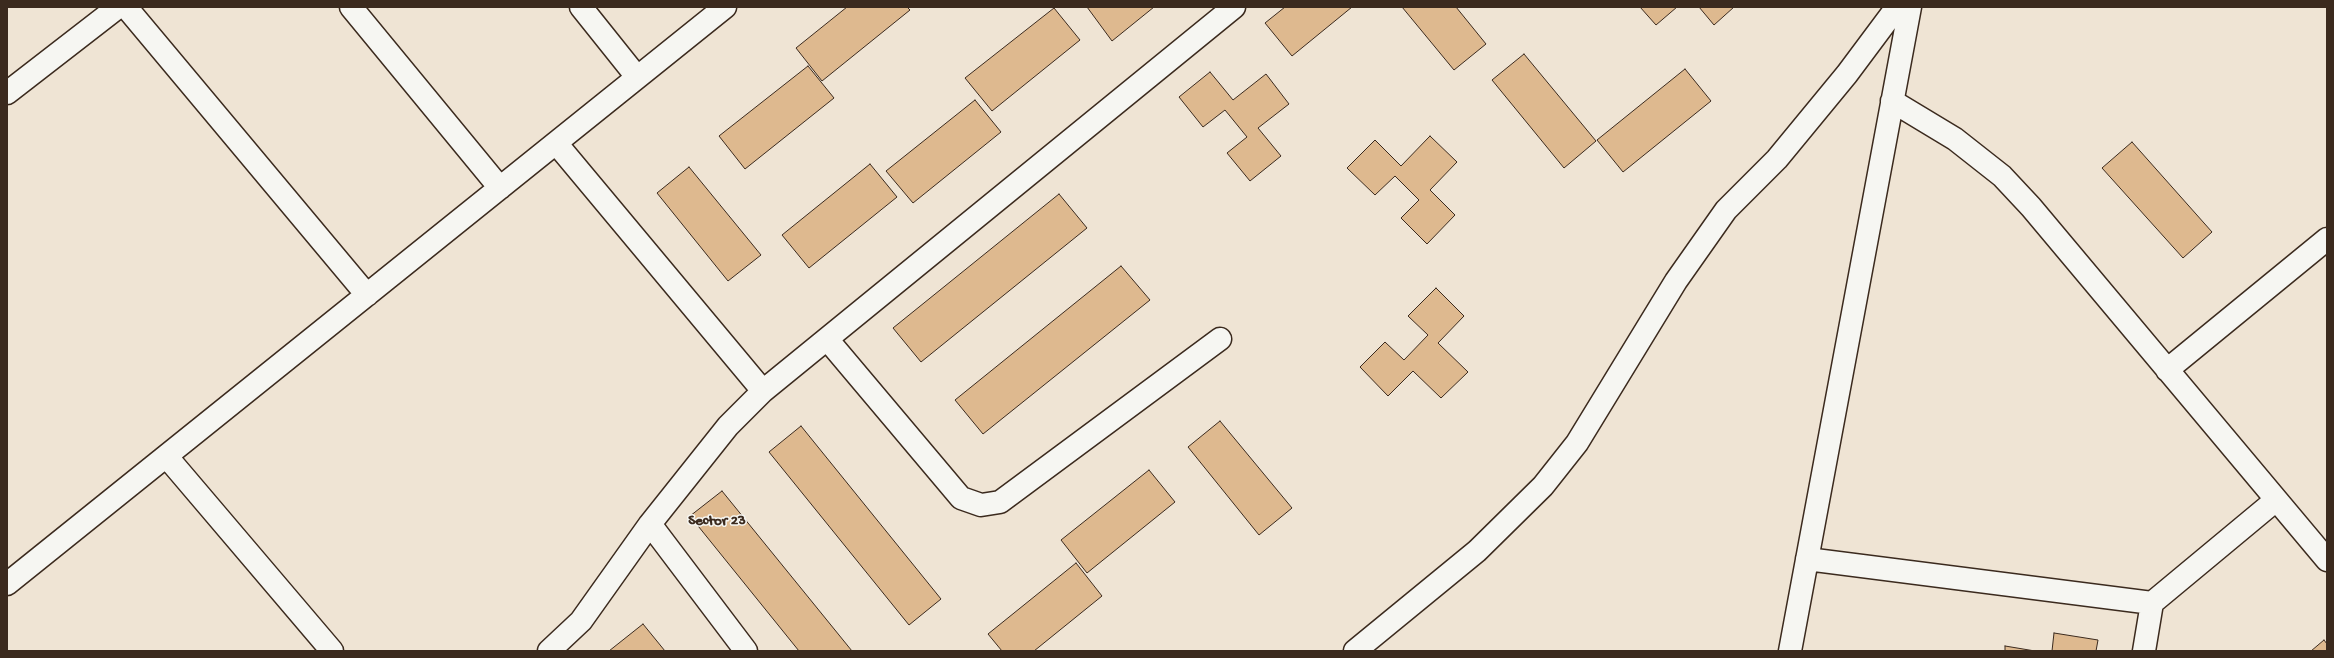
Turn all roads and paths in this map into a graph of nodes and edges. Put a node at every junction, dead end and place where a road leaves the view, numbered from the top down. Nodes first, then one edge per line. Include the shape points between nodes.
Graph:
1 (118, 7) edge
2 (126, 7) edge
3 (351, 7) edge
4 (581, 7) edge
5 (725, 7) edge
6 (1234, 7) edge
7 (1897, 7) edge
8 (1910, 7) edge
9 (637, 77) junction
10 (7, 93) edge
11 (1892, 101) junction
12 (556, 143) junction
13 (500, 188) junction
14 (2327, 239) edge
15 (368, 295) junction
16 (827, 339) junction
17 (1220, 339) dead end
18 (2167, 370) junction
19 (763, 391) junction
20 (167, 457) junction
21 (2276, 500) junction
22 (650, 524) junction
23 (1807, 559) junction
24 (2327, 560) edge
25 (7, 584) edge
26 (2152, 603) junction
27 (332, 651) edge
28 (548, 651) edge
29 (746, 651) edge
30 (1355, 651) edge
31 (1790, 651) edge
32 (2144, 651) edge

1 - 10 street
2 - 15 street
3 - 13 street
4 - 9 street
5 - 9 street
6 - 16 street
7 - 30 street via 1847,74 1776,159 1726,210 1676,281 1577,443 1543,486 1477,551
8 - 11 street
9 - 12 street
11 - 18 street via 1955,139 2002,176 2031,207
11 - 23 street
12 - 13 street
12 - 19 street
13 - 15 street
14 - 18 street
15 - 20 street
16 - 17 street via 961,498 981,505 1000,502
16 - 19 street
18 - 21 street
19 - 22 street via 728,426
20 - 25 street
20 - 27 street
21 - 24 street
21 - 26 street
22 - 28 street via 581,621
22 - 29 street
23 - 26 street
23 - 31 street
26 - 32 street

